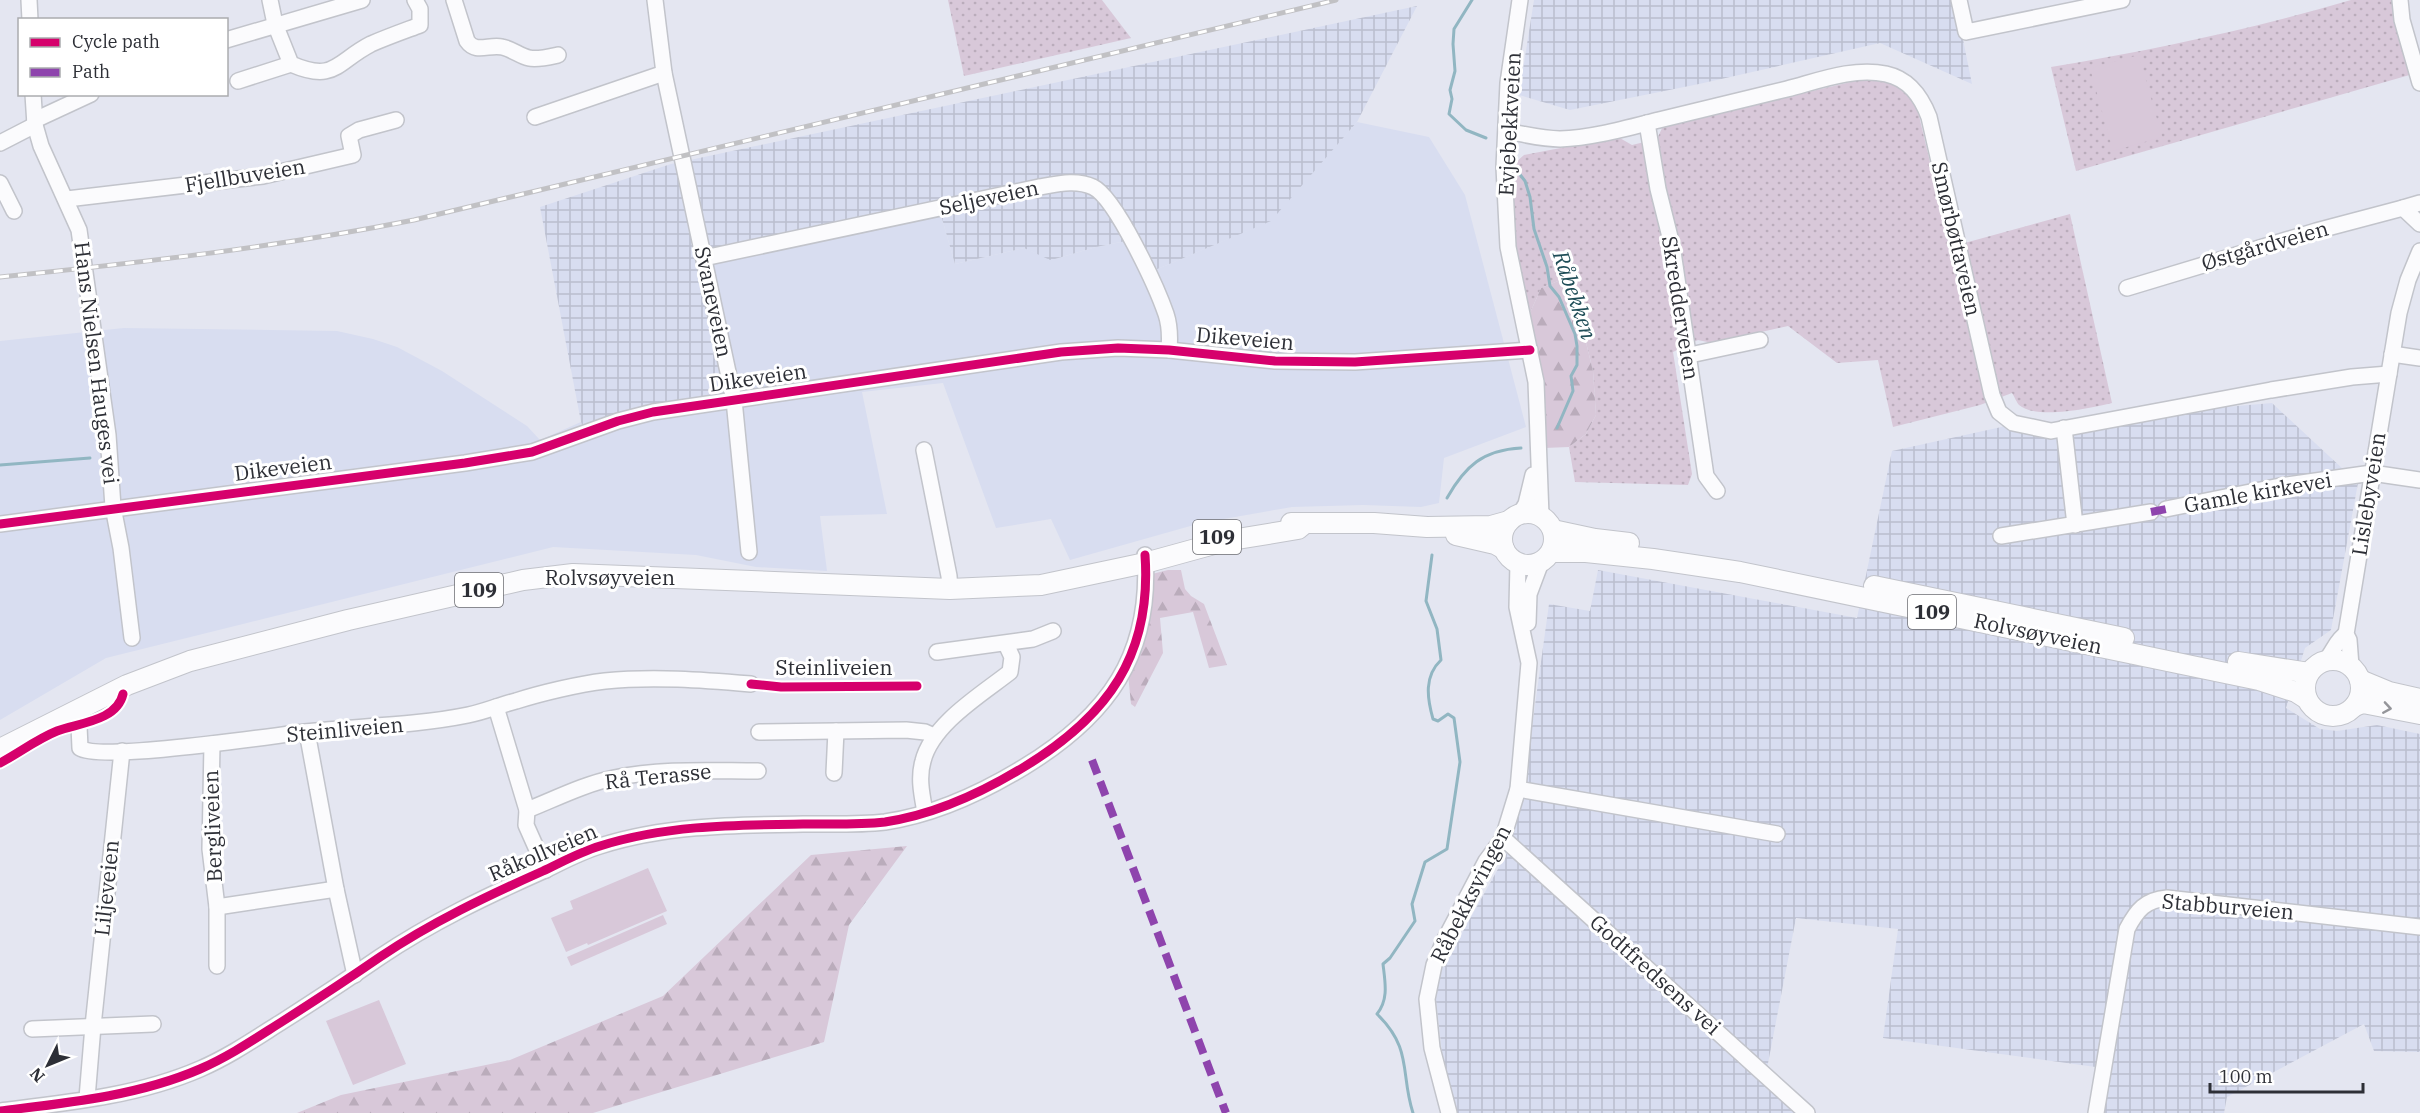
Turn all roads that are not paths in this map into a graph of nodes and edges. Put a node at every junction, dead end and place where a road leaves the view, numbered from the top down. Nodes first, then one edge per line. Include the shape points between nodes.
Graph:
1 (29, 0) edge
2 (270, 0) edge
3 (362, 0) edge
4 (416, 0) edge
5 (454, 0) edge
6 (655, 0) edge
7 (1520, 0) edge
8 (1959, 0) edge
9 (2122, 0) edge
10 (2400, 0) edge
11 (30, 18) edge
12 (275, 24) junction
13 (228, 39) edge
14 (558, 55) dead end
15 (291, 64) junction
16 (664, 73) junction
17 (238, 81) dead end
18 (2420, 83) edge
19 (33, 96) edge
20 (87, 96) edge
21 (535, 117) dead end
22 (396, 120) dead end
23 (35, 122) junction
24 (1647, 123) junction
25 (1506, 131) junction
26 (0, 143) edge
27 (0, 183) edge
28 (67, 199) junction
29 (2420, 203) edge
30 (2403, 208) junction
31 (14, 211) dead end
32 (2420, 224) edge
33 (2420, 251) edge
34 (704, 258) junction
35 (2127, 288) dead end
36 (1760, 340) dead end
37 (1169, 350) junction
38 (1530, 350) junction
39 (2392, 354) junction
40 (1690, 355) junction
41 (2420, 358) edge
42 (2390, 374) junction
43 (734, 400) junction
44 (2064, 428) junction
45 (924, 450) dead end
46 (1538, 461) junction
47 (2372, 473) junction
48 (2420, 480) edge
49 (1717, 491) dead end
50 (113, 507) junction
51 (1515, 517) junction
52 (1547, 523) junction
53 (0, 524) edge
54 (2075, 525) junction
55 (1427, 527) junction
56 (2001, 536) dead end
57 (749, 552) dead end
58 (1511, 556) junction
59 (1546, 557) junction
60 (1139, 561) junction
61 (950, 589) junction
62 (1053, 631) dead end
63 (2346, 634) junction
64 (132, 638) dead end
65 (1525, 638) junction
66 (1006, 644) junction
67 (937, 652) dead end
68 (2317, 667) junction
69 (2355, 673) junction
70 (750, 684) dead end
71 (2307, 699) junction
72 (2420, 699) edge
73 (2355, 706) junction
74 (496, 707) junction
75 (2420, 714) edge
76 (79, 726) dead end
77 (836, 731) junction
78 (307, 732) junction
79 (759, 732) dead end
80 (934, 736) junction
81 (212, 744) junction
82 (0, 749) edge
83 (122, 751) junction
84 (758, 771) dead end
85 (834, 772) dead end
86 (1518, 789) junction
87 (527, 810) junction
88 (925, 812) junction
89 (1777, 834) dead end
90 (1503, 838) junction
91 (546, 870) junction
92 (336, 889) junction
93 (217, 908) junction
94 (2420, 927) edge
95 (218, 966) dead end
96 (355, 975) junction
97 (153, 1023) dead end
98 (93, 1026) junction
99 (32, 1029) dead end
100 (87, 1098) junction
101 (0, 1111) edge
102 (1449, 1113) edge
103 (1807, 1113) edge
104 (2096, 1113) edge

1 - 11 street
2 - 12 street
3 - 12 street
4 - 15 street via 420,25 370,45 330,71 311,73
5 - 14 street via 470,46 475,49 500,46 529,58
6 - 16 street, Svaneveien
7 - 25 street, Evjebekkveien via 1508,83
8 - 9 street via 1966,32
10 - 18 street
12 - 13 street
12 - 15 street
15 - 17 street
16 - 21 street
16 - 34 street, Svaneveien
19 - 23 street, Hans Nielsen Hauges vei
20 - 23 street
22 - 28 street, Fjellbuveien via 349,136 353,155 299,169
23 - 26 street
23 - 28 street, Hans Nielsen Hauges vei via 48,163
24 - 25 street, Smørbøttaveien via 1560,139
24 - 40 street, Skredderveien
24 - 44 street, Smørbøttaveien via 1849,74 1886,74 1905,82 1922,99 1929,117 1997,407 2004,417 2024,427 2050,431
25 - 38 street, Evjebekkveien via 1508,248
27 - 31 street
28 - 50 street, Hans Nielsen Hauges vei via 79,230 87,273
29 - 30 street, Østgårdveien
30 - 32 street
30 - 35 street, Østgårdveien
33 - 39 street, Lislebyveien via 2408,280
34 - 37 street, Seljeveien via 1039,187 1081,183 1101,192 1111,203 1137,252 1166,314
34 - 43 street, Svaneveien
36 - 40 street
37 - 38 street, Dikeveien via 1275,361 1355,362
37 - 43 street, Dikeveien via 1061,352
38 - 46 street, Evjebekkveien via 1540,433
39 - 41 street
39 - 42 street, Lislebyveien
40 - 49 street, Skredderveien via 1706,476
42 - 44 street, Smørbøttaveien via 2352,376
42 - 47 street, Lislebyveien
43 - 50 street, Dikeveien via 618,421 532,452
43 - 57 street, Svaneveien
44 - 54 street
45 - 61 street
46 - 51 street, Evjebekkveien via 1526,504
46 - 52 street, Evjebekkveien
47 - 48 street, Gamle kirkevei
47 - 54 street, Gamle kirkevei via 2280,486
47 - 63 street, Lislebyveien
50 - 53 street, Dikeveien
50 - 64 street, Hans Nielsen Hauges vei
51 - 52 main road, 109 via 1531,513
51 - 55 main road, Rolvsøyveien / 109 via 1491,526
51 - 58 main road via 1504,529 1502,539
52 - 59 main road via 1555,541
52 - 68 main road, Rolvsøyveien / 109 via 1596,539 1745,560 2262,666
54 - 56 street, Gamle kirkevei
55 - 58 main road, Rolvsøyveien / 109 via 1470,537
55 - 60 main road, Rolvsøyveien / 109 via 1297,522 1258,528
58 - 59 main road, 109 via 1530,565
58 - 65 street, Råbekksvingen
59 - 65 street, Råbekksvingen via 1529,594
59 - 71 main road, Rolvsøyveien / 109 via 1653,559 1740,572 2259,680
60 - 61 main road, Rolvsøyveien / 109 via 1033,584
60 - 88 street, Råkollveien via 1144,595 1142,624 1128,666 1089,718 1022,769
61 - 82 main road, Rolvsøyveien / 109 via 573,574 540,577 190,661 127,685
62 - 66 street
63 - 68 street, Lislebyveien
63 - 69 street, Lislebyveien
65 - 86 street, Råbekksvingen via 1529,684
66 - 67 street
66 - 80 street via 1012,657 1010,672
68 - 69 main road, 109 via 2338,661
68 - 71 main road via 2305,685
69 - 72 main road, 109 via 2389,692
69 - 73 main road via 2361,692
70 - 74 street, Steinliveien via 692,679 605,681
71 - 73 main road, 109 via 2323,715 2346,713
73 -> 75 main road, 109
74 - 78 street, Steinliveien via 416,724
74 - 87 street
76 - 83 street, Steinliveien via 78,742 85,752
77 - 79 street
77 - 80 street via 906,730
77 - 85 street
78 - 81 street, Steinliveien
78 - 92 street
80 - 88 street via 923,760 920,784
81 - 83 street, Steinliveien
81 - 93 street, Bergliveien via 210,849
83 - 98 street, Liljeveien
84 - 87 street, Rå Terasse via 680,771 615,778
86 - 89 street
86 - 90 street, Råbekksvingen
87 - 91 street via 526,825
88 - 91 street, Råkollveien via 883,822 665,830 596,847
90 - 102 street, Råbekksvingen via 1486,861 1443,943 1430,982 1427,999 1431,1038
90 - 103 street, Godtfredsens vei
91 - 96 street, Råkollveien via 427,927
92 - 93 street, Bergliveien
92 - 96 street
93 - 95 street, Bergliveien
94 - 104 street, Stabburveien via 2167,898 2148,902 2140,907 2127,929
96 - 100 street, Råkollveien via 247,1045 205,1067 146,1087
97 - 98 street
98 - 99 street
98 - 100 street, Liljeveien
100 - 101 street, Råkollveien

